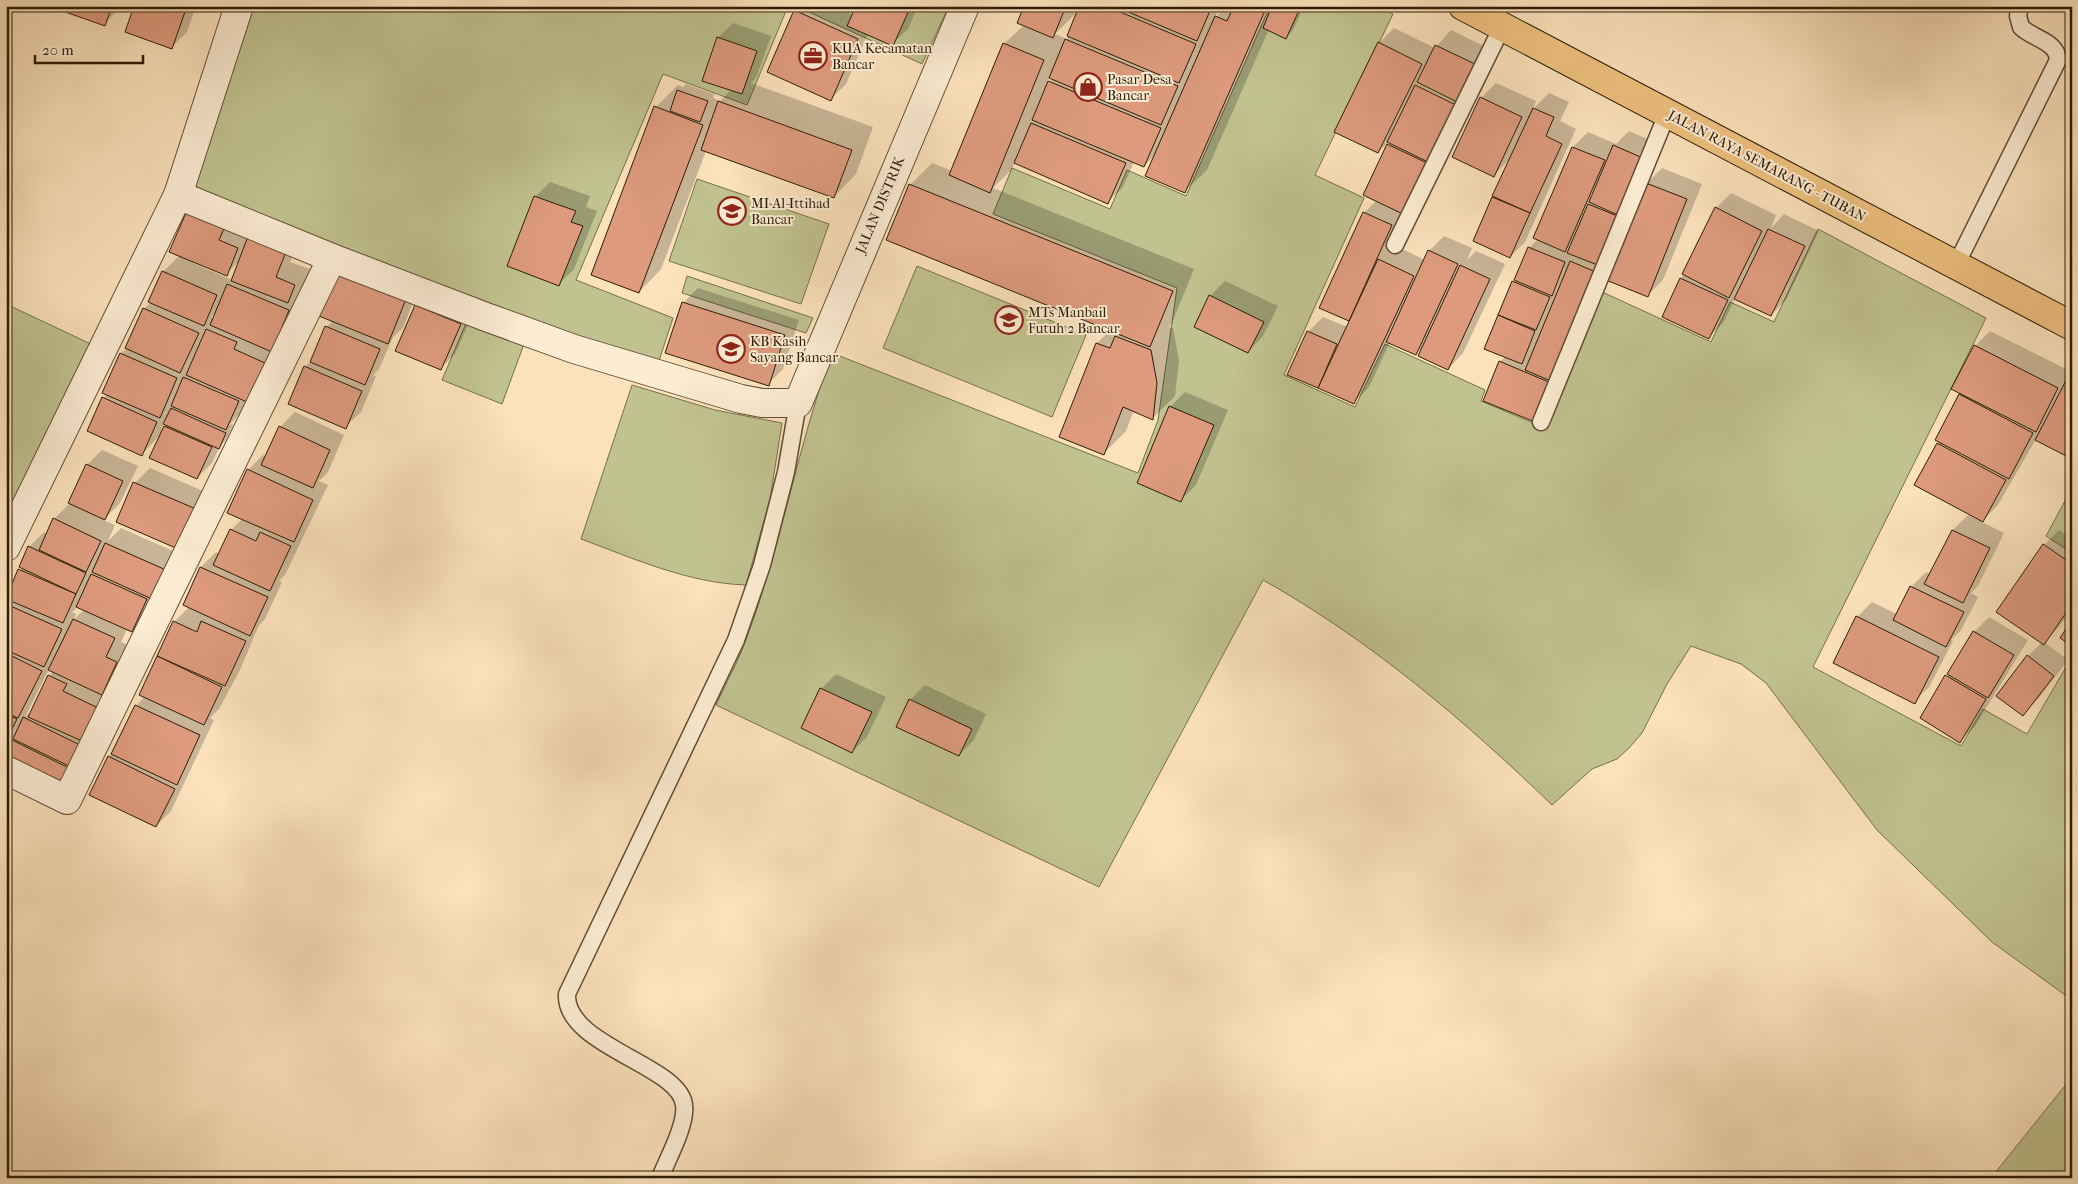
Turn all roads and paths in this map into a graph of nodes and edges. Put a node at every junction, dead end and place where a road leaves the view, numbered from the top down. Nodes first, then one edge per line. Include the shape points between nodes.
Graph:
1 (239, 6) edge
2 (964, 6) edge
3 (1464, 6) edge
4 (2020, 6) edge
5 (1502, 27) junction
6 (1667, 114) junction
7 (178, 195) junction
8 (1395, 246) dead end
9 (332, 258) junction
10 (1956, 265) junction
11 (2072, 326) edge
12 (798, 403) junction
13 (1541, 422) dead end
14 (6, 547) edge
15 (6, 770) edge
16 (660, 1178) edge

1 - 7 street
2 - 12 street, JALAN DISTRIK
3 - 5 highway, JALAN RAYA SEMARANG - TUBAN
4 - 10 lane via 2021,27 2051,45 2058,60
5 - 6 highway, JALAN RAYA SEMARANG - TUBAN
5 - 8 lane
6 - 10 highway, JALAN RAYA SEMARANG - TUBAN
6 - 13 lane
7 - 9 street
7 - 14 street
9 - 12 street via 592,354 741,399 762,403
9 - 15 street via 67,800
10 - 11 highway, JALAN RAYA SEMARANG - TUBAN
12 - 16 lane via 786,472 762,565 736,640 567,994 566,1004 585,1030 663,1078 679,1093 684,1104 684,1116

